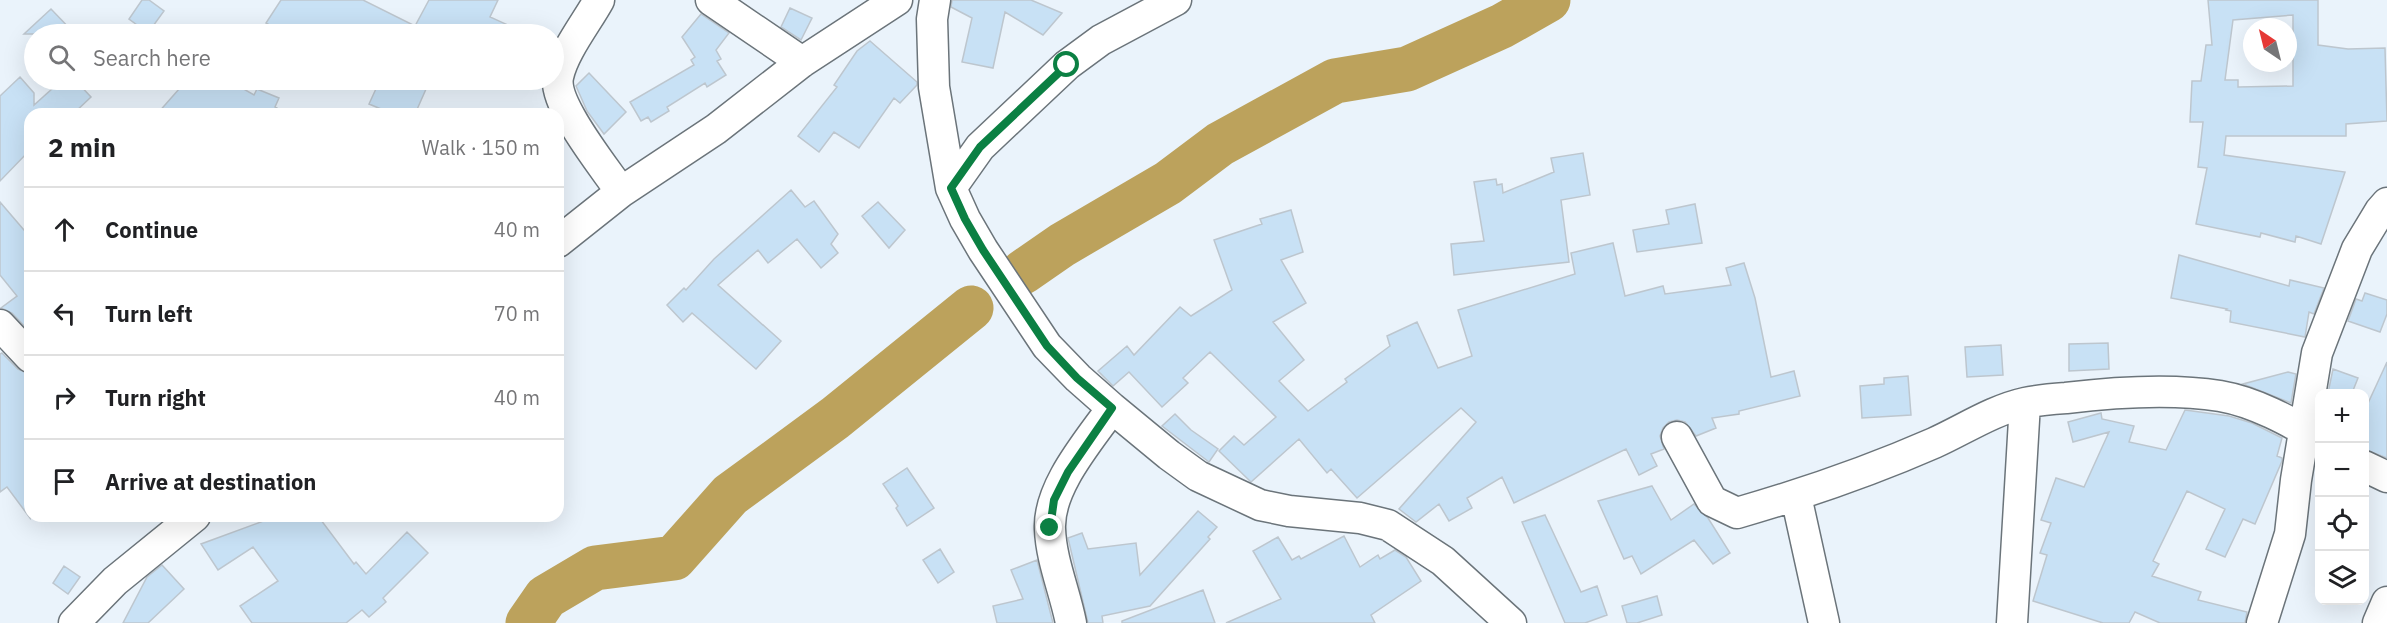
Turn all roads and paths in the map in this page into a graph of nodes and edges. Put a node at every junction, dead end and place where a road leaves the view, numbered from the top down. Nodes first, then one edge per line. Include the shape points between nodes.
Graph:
1 (599, 0) edge
2 (711, 0) edge
3 (897, 0) edge
4 (935, 0) edge
5 (1176, 0) edge
6 (564, 61) edge
7 (802, 62) junction
8 (559, 90) edge
9 (951, 188) junction
10 (621, 192) junction
11 (2387, 203) edge
12 (564, 237) edge
13 (0, 325) edge
14 (24, 351) edge
15 (2025, 403) junction
16 (1112, 408) junction
17 (2312, 435) edge
18 (1677, 436) dead end
19 (2369, 468) edge
20 (2387, 477) edge
21 (1796, 496) junction
22 (164, 525) edge
23 (2387, 602) edge
24 (75, 623) edge
25 (1071, 623) edge
26 (1511, 623) edge
27 (1824, 623) edge
28 (2012, 623) edge
29 (2262, 623) edge
30 (2378, 623) edge

1 - 6 street
2 - 7 street
3 - 7 street
4 - 9 street via 934,87
5 - 9 street via 1101,40 1067,65 980,147
7 - 10 street via 716,129
8 - 10 street via 566,111
9 - 16 street via 983,250 1047,346
10 - 12 street
11 - 17 street via 2357,249 2317,354
13 - 14 street
15 - 17 street via 2109,393 2221,396 2263,409
15 - 21 street
15 - 28 street
16 - 25 street via 1068,472 1054,500 1050,528
16 - 26 street via 1198,476 1260,505 1388,525 1443,561
17 - 29 street via 2296,480 2290,534
18 - 21 street via 1712,501 1737,513
19 - 20 street
21 - 27 street
22 - 24 street
23 - 30 street

